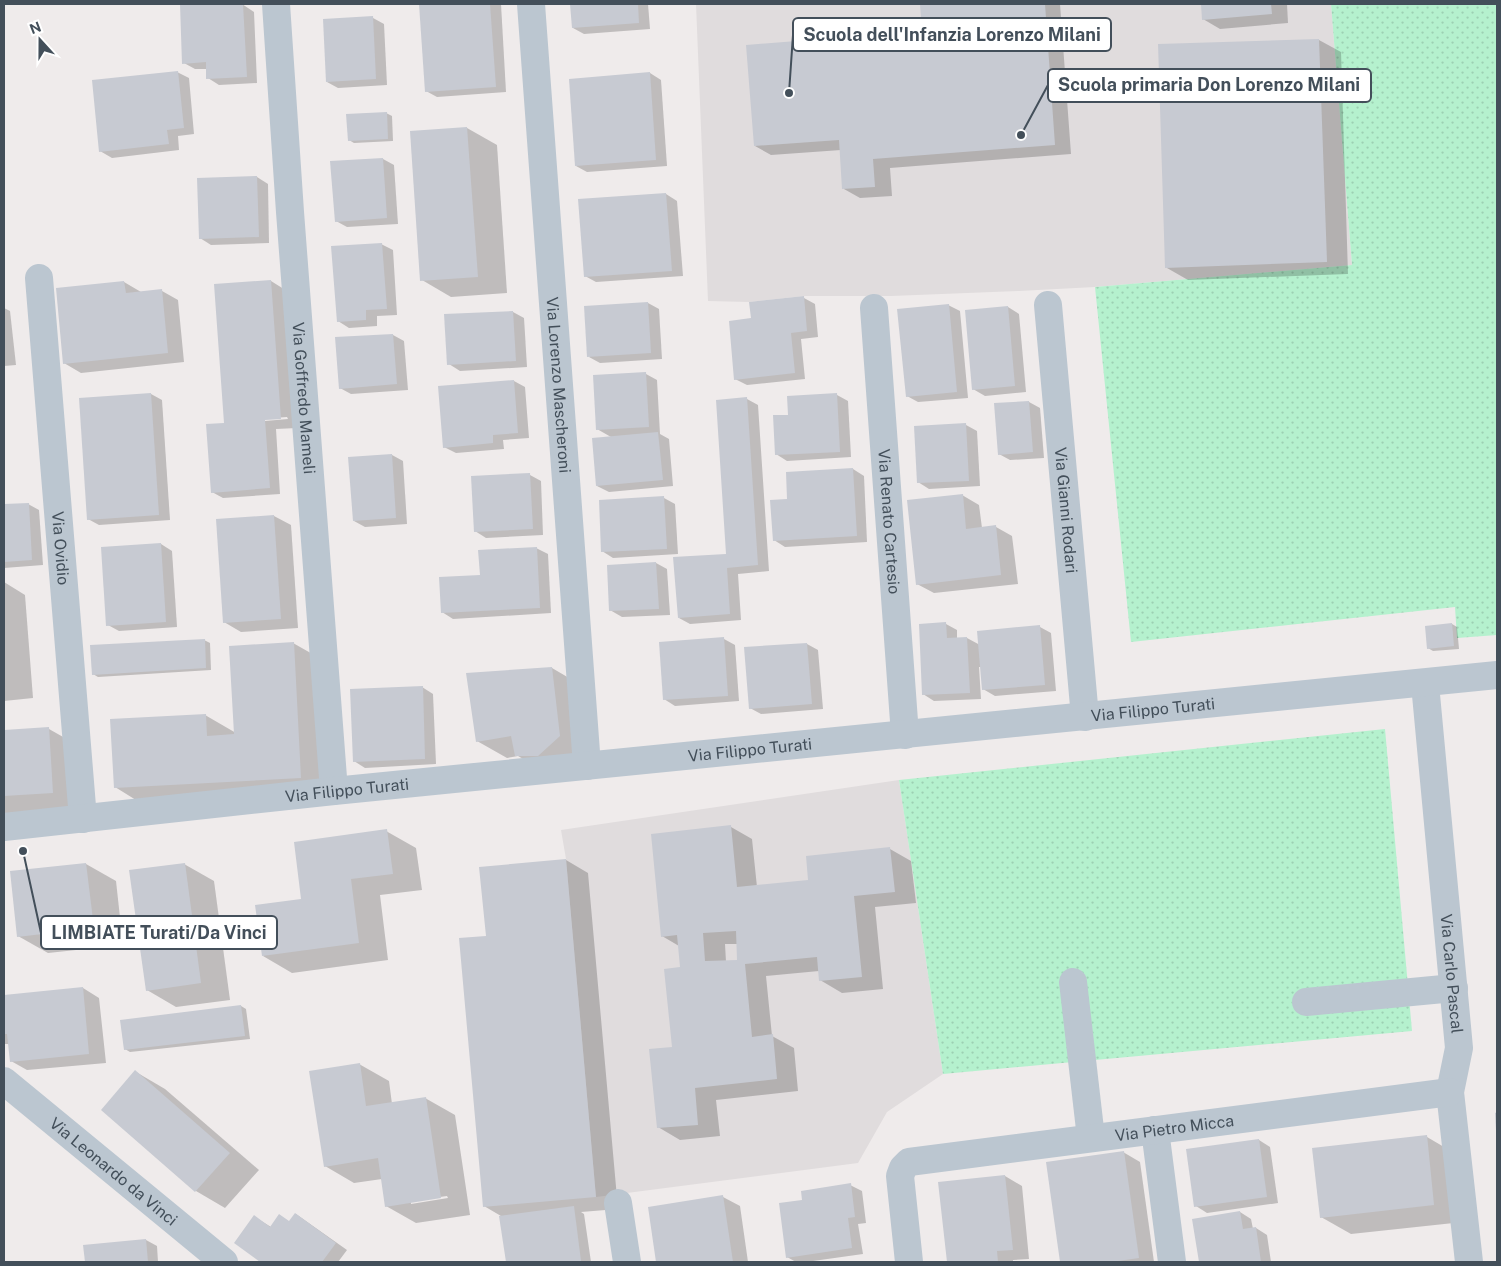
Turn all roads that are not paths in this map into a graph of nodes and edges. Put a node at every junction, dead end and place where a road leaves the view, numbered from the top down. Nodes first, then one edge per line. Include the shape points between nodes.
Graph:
1 (276, 4) edge
2 (531, 4) edge
3 (39, 278) dead end
4 (1048, 304) dead end
5 (874, 308) dead end
6 (1497, 675) edge
7 (1424, 684) junction
8 (1085, 717) junction
9 (905, 735) junction
10 (587, 766) junction
11 (334, 791) junction
12 (83, 819) junction
13 (4, 827) edge
14 (1073, 982) dead end
15 (1454, 988) junction
16 (1306, 1002) dead end
17 (4, 1081) edge
18 (1450, 1092) junction
19 (1155, 1130) junction
20 (1090, 1138) junction
21 (618, 1203) dead end
22 (224, 1262) edge
23 (627, 1262) edge
24 (909, 1262) edge
25 (1172, 1262) edge
26 (1469, 1262) edge

1 - 11 street, Via Goffredo Mameli
2 - 10 street, Via Lorenzo Mascheroni
3 - 12 street, Via Ovidio
4 - 8 street, Via Gianni Rodari
5 - 9 street, Via Renato Cartesio
6 - 7 street, Via Filippo Turati
7 - 8 street, Via Filippo Turati
7 - 15 street, Via Carlo Pascal
8 - 9 street, Via Filippo Turati
9 - 10 street, Via Filippo Turati
10 - 11 street, Via Filippo Turati
11 - 12 street, Via Filippo Turati
12 - 13 street, Via Filippo Turati
14 - 20 street
15 - 16 street
15 - 18 street, Via Carlo Pascal via 1459,1048
17 - 22 street, Via Leonardo da Vinci
18 - 19 street, Via Pietro Micca
18 - 26 street, Via Carlo Pascal
19 - 20 street, Via Pietro Micca
19 - 25 street
20 - 24 street, Via Pietro Micca via 910,1162 900,1176
21 - 23 street

